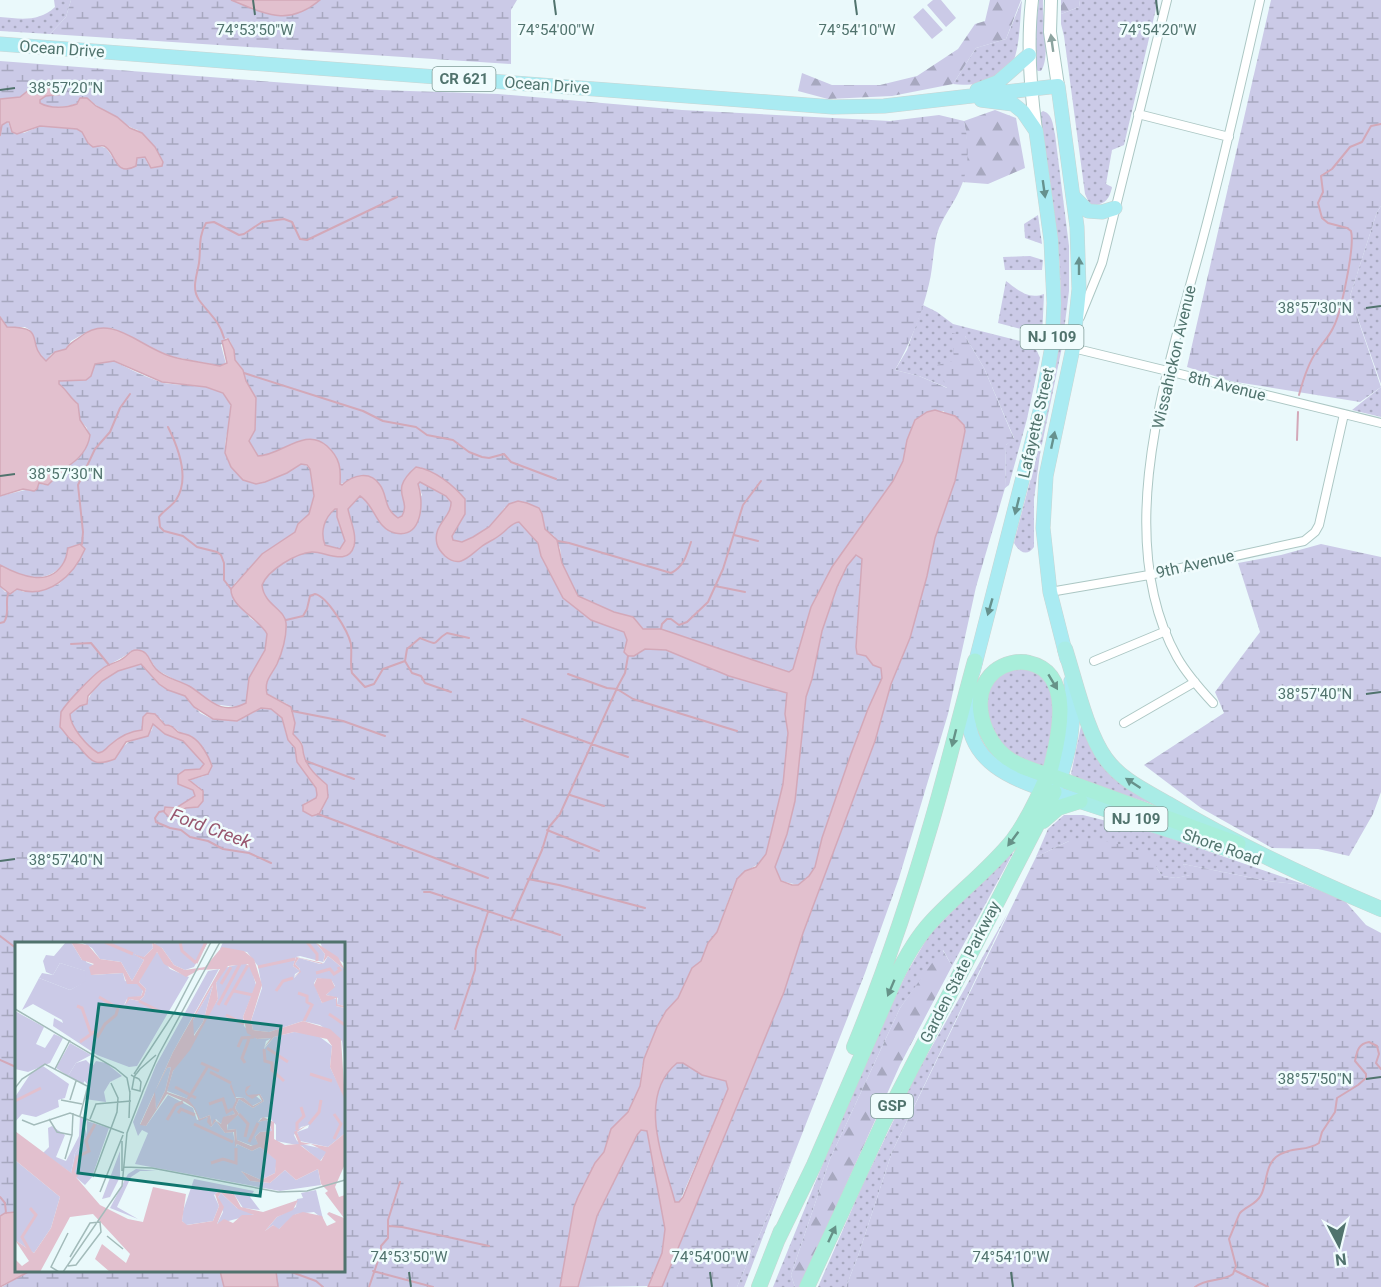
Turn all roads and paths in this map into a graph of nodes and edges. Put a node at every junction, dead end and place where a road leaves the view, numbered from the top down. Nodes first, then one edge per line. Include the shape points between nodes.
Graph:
1 (1032, 0) edge
2 (1050, 0) edge
3 (1167, 0) edge
4 (1260, 0) edge
5 (0, 44) edge
6 (1029, 56) junction
7 (1058, 86) junction
8 (1030, 89) junction
9 (958, 98) junction
10 (1138, 114) junction
11 (1036, 131) junction
12 (1229, 136) junction
13 (1074, 197) junction
14 (1115, 208) junction
15 (1076, 325) junction
16 (1073, 348) junction
17 (1168, 371) junction
18 (1344, 414) junction
19 (1381, 423) edge
20 (1149, 575) junction
21 (1050, 592) junction
22 (1166, 631) junction
23 (1065, 649) junction
24 (975, 661) junction
25 (1094, 661) dead end
26 (1195, 682) junction
27 (1213, 703) dead end
28 (1124, 723) dead end
29 (1051, 784) junction
30 (1080, 801) junction
31 (1036, 827) junction
32 (1238, 844) junction
33 (1299, 873) junction
34 (1381, 909) edge
35 (778, 1239) junction
36 (759, 1287) edge
37 (807, 1287) edge

1 - 6 main road, Lafayette Street / NJ 109
7 -> 2 main road, Lafayette Street / NJ 109
3 - 10 street
4 - 12 street, Wissahickon Avenue
5 - 9 main road, Ocean Drive / CR 621 via 833,107
6 - 8 main road, Lafayette Street / NJ 109
6 - 9 main road via 998,82
7 - 8 main road, Ocean Drive / CR 621
7 - 13 main road, Lafayette Street / NJ 109
8 - 9 main road, Ocean Drive / CR 621
8 - 11 main road, Lafayette Street / NJ 109
9 - 11 main road via 1013,104
10 - 12 street
10 - 14 street
11 -> 24 main road, Lafayette Street / NJ 109 via 1052,255 1052,346 1038,423
12 - 17 street, Wissahickon Avenue
13 - 14 main road via 1088,211
15 -> 13 main road, Lafayette Street / NJ 109 via 1079,257
14 - 15 street via 1099,274
15 - 16 main road, Lafayette Street / NJ 109
16 - 17 street, 8th Avenue
21 -> 16 main road, Lafayette Street / NJ 109 via 1044,540 1045,490
17 - 18 street, 8th Avenue
17 - 20 street, Wissahickon Avenue via 1147,497
18 - 19 street, 8th Avenue
18 - 20 street, 9th Avenue via 1316,532 1304,541
20 - 21 street, 9th Avenue
20 - 22 street, Wissahickon Avenue
21 - 23 main road, Lafayette Street / NJ 109
22 - 25 street
22 - 26 street, Wissahickon Avenue via 1177,657
23 - 29 main road, Garden State Parkway / GSP via 1072,717 1069,744
32 -> 23 highway, NJ 109 via 1134,784 1112,767 1096,742
24 - 29 main road, NJ 109 via 968,710 977,747 1003,772
24 -> 35 highway via 904,912
26 - 27 street, Wissahickon Avenue
26 - 28 street
29 -> 29 highway via 1007,758 992,743 983,724 981,704 986,685 995,671 1008,664 1034,664 1050,675 1057,686 1059,724
29 - 30 main road, Shore Road / NJ 109
29 - 31 highway, Garden State Parkway / GSP
29 - 32 highway
29 -> 35 highway via 1012,841 931,922 911,948
30 - 31 highway via 1058,808
30 - 33 highway, Shore Road / NJ 109
37 -> 31 highway, Garden State Parkway / GSP via 904,1081
32 - 33 highway, Shore Road / NJ 109
33 - 34 highway, Shore Road / NJ 109
35 - 36 highway

